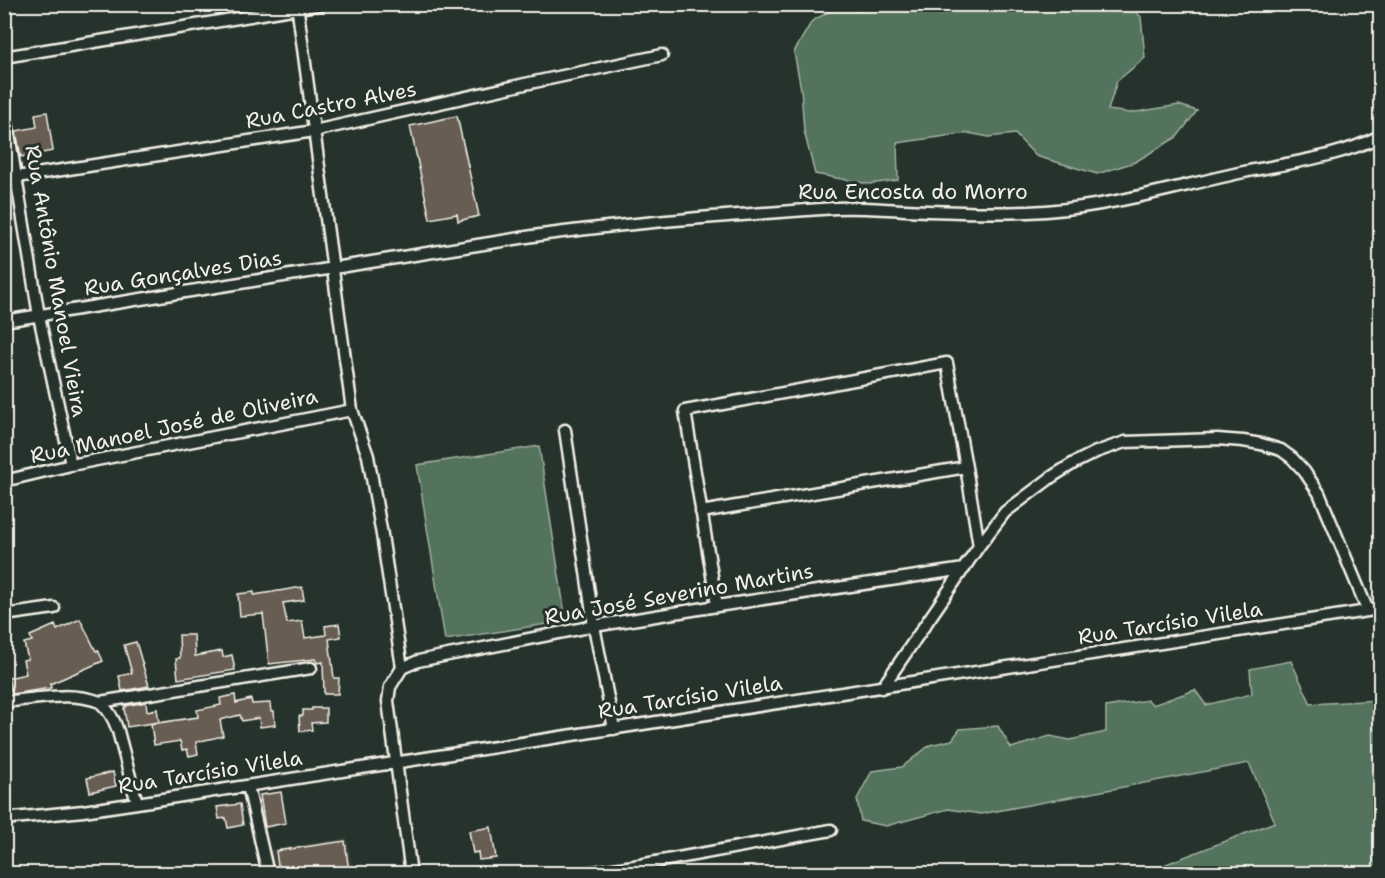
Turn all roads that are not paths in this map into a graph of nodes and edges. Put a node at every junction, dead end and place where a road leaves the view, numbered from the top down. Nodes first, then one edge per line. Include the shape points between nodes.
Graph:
1 (322, 4) edge
2 (297, 7) edge
3 (662, 55) dead end
4 (4, 57) edge
5 (4, 104) edge
6 (314, 132) junction
7 (1380, 136) edge
8 (16, 178) junction
9 (4, 179) edge
10 (333, 268) junction
11 (39, 316) junction
12 (4, 321) edge
13 (352, 410) junction
14 (565, 430) dead end
15 (70, 465) junction
16 (966, 467) junction
17 (4, 482) edge
18 (702, 512) junction
19 (979, 546) junction
20 (964, 568) junction
21 (717, 606) junction
22 (54, 608) dead end
23 (1380, 609) edge
24 (1368, 611) junction
25 (4, 615) edge
26 (594, 626) junction
27 (311, 668) dead end
28 (402, 668) junction
29 (882, 688) junction
30 (4, 702) edge
31 (100, 702) junction
32 (614, 729) junction
33 (395, 762) junction
34 (248, 786) junction
35 (137, 803) junction
36 (4, 819) edge
37 (831, 830) dead end
38 (634, 870) edge
39 (268, 873) edge
40 (411, 873) edge
41 (579, 873) edge

1 - 2 street
2 - 4 street
2 - 6 street
3 - 6 street, Rua Castro Alves
5 - 8 street, Rua Antônio Manoel Vieira
6 - 8 street, Rua Castro Alves
6 - 10 street
7 - 10 street, Rua Encosta do Morro via 1325,155 1096,205 1012,212 836,208 657,221
8 - 9 street, Rua Castro Alves
8 - 11 street, Rua Antônio Manoel Vieira
10 - 11 street, Rua Gonçalves Dias
10 - 13 street
11 - 12 street, Rua Gonçalves Dias
11 - 15 street, Rua Antônio Manoel Vieira
13 - 15 street, Rua Manoel José de Oliveira
13 - 28 street via 368,456
14 - 26 street
15 - 17 street, Rua Manoel José de Oliveira
16 - 18 street
16 - 18 street via 947,363 685,411
16 - 19 street
18 - 21 street
19 - 20 street
19 - 24 street via 1017,502 1074,463 1112,446 1174,440 1252,442 1281,450 1304,471 1319,493
20 - 21 street, Rua José Severino Martins
20 - 29 street
21 - 26 street, Rua José Severino Martins
22 - 25 street
23 - 24 street, Rua Tarcísio Vilela
24 - 29 street, Rua Tarcísio Vilela
26 - 28 street, Rua José Severino Martins via 418,661
26 - 32 street
27 - 31 street
28 - 33 street via 390,687 388,701
29 - 32 street, Rua Tarcísio Vilela
30 - 31 street via 73,696
31 - 35 street via 116,725
32 - 33 street, Rua Tarcísio Vilela
33 - 34 street, Rua Tarcísio Vilela
33 - 40 street
34 - 35 street, Rua Tarcísio Vilela
34 - 39 street
35 - 36 street, Rua Tarcísio Vilela
37 - 38 street
38 - 41 street

